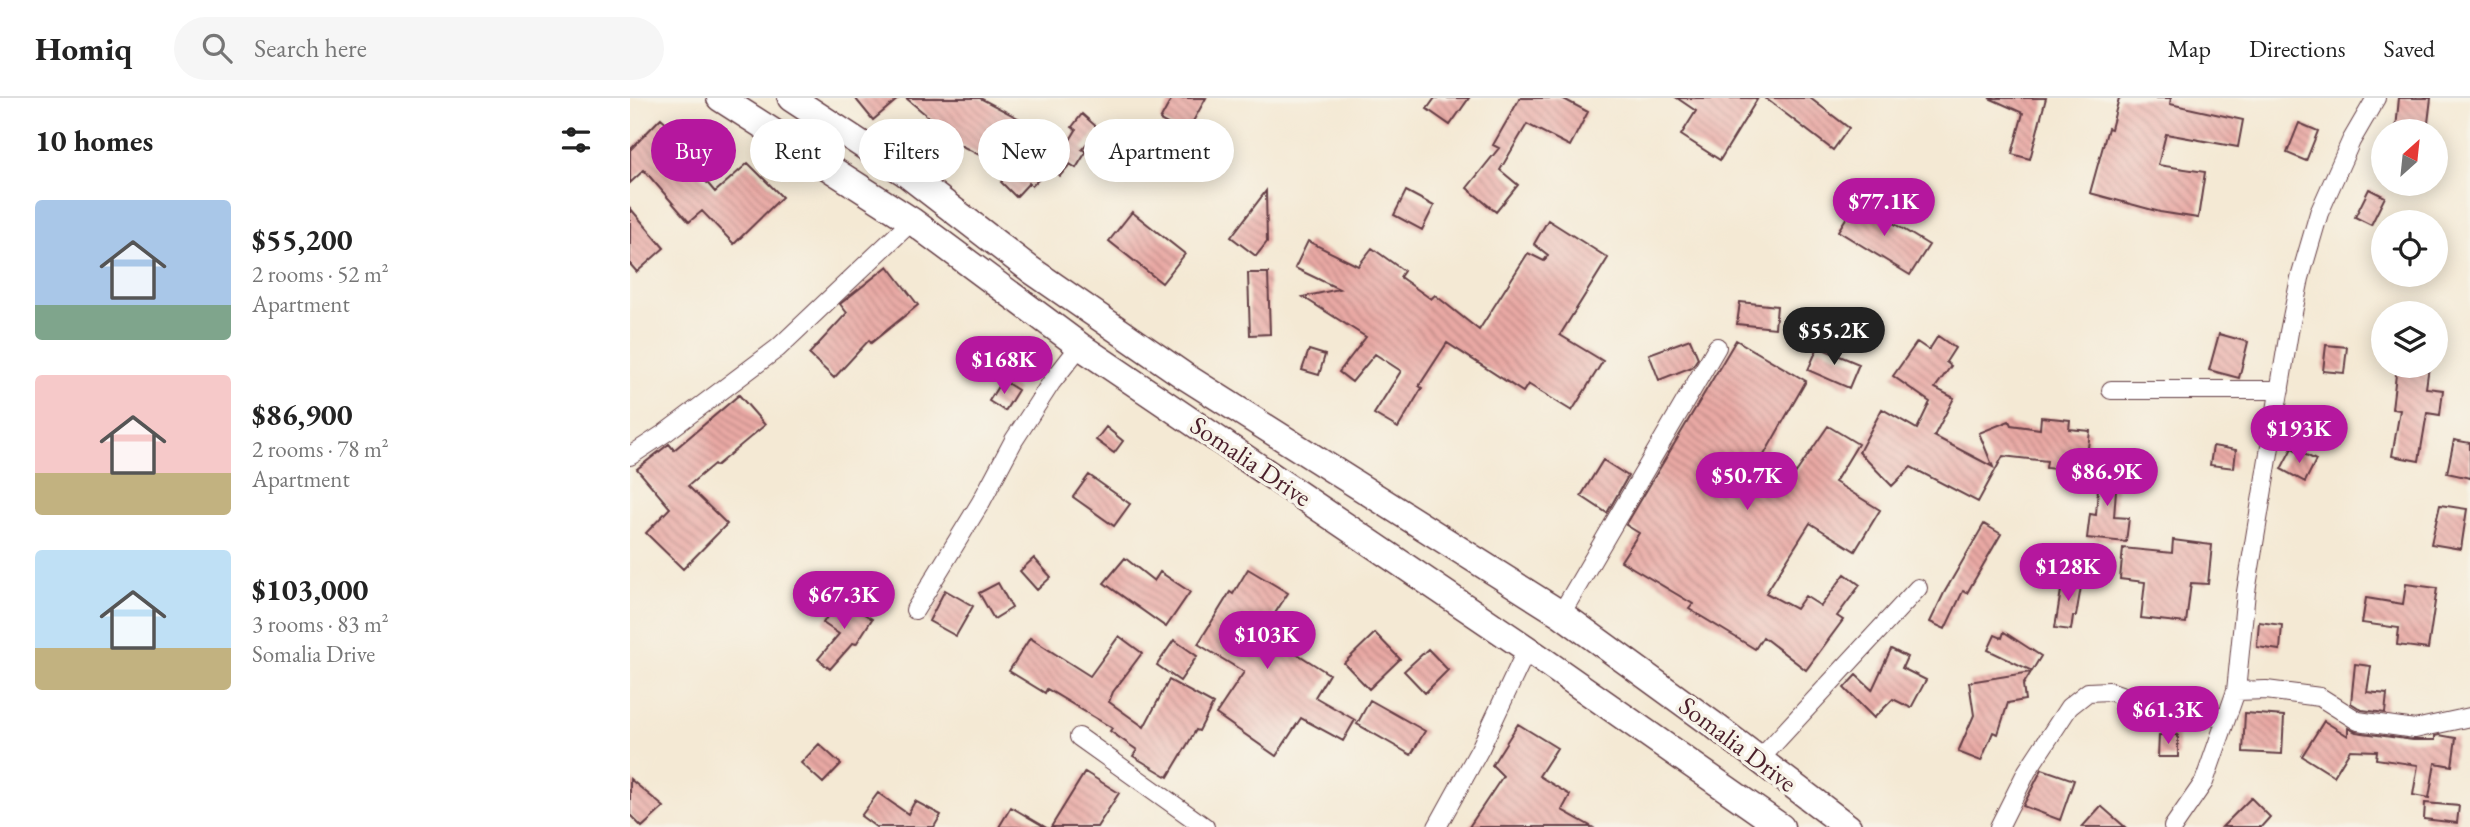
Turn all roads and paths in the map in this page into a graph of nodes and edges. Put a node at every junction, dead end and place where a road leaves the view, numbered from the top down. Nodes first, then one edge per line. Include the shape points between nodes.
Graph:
1 (719, 98) edge
2 (791, 98) edge
3 (2376, 98) edge
4 (912, 221) junction
5 (1080, 345) junction
6 (1717, 347) dead end
7 (2111, 390) dead end
8 (2280, 390) junction
9 (630, 456) edge
10 (1918, 588) dead end
11 (915, 610) dead end
12 (1561, 614) junction
13 (1527, 649) junction
14 (2236, 691) junction
15 (2226, 718) junction
16 (2470, 718) edge
17 (1079, 737) dead end
18 (1759, 760) junction
19 (1205, 827) edge
20 (1437, 827) edge
21 (1781, 827) edge
22 (1849, 827) edge
23 (1999, 827) edge
24 (2173, 827) edge

1 - 4 main road, Somalia Drive
2 - 12 main road, Somalia Drive via 904,172 1031,270 1183,375
3 - 8 street via 2319,213 2300,278
4 - 5 main road, Somalia Drive
4 - 9 street via 778,348
5 - 11 street via 1014,440
5 - 13 main road, Somalia Drive
6 - 12 street
7 - 8 street
8 - 14 street via 2246,592
10 - 18 street
12 - 18 main road, Somalia Drive
13 - 20 street
13 - 21 main road, Somalia Drive
14 - 15 street
14 - 16 street via 2320,697 2358,721 2415,729
15 - 23 street via 2164,710 2109,691 2088,692 2069,708 2027,771
15 - 24 street via 2204,782
17 - 19 street
18 - 22 main road, Somalia Drive

